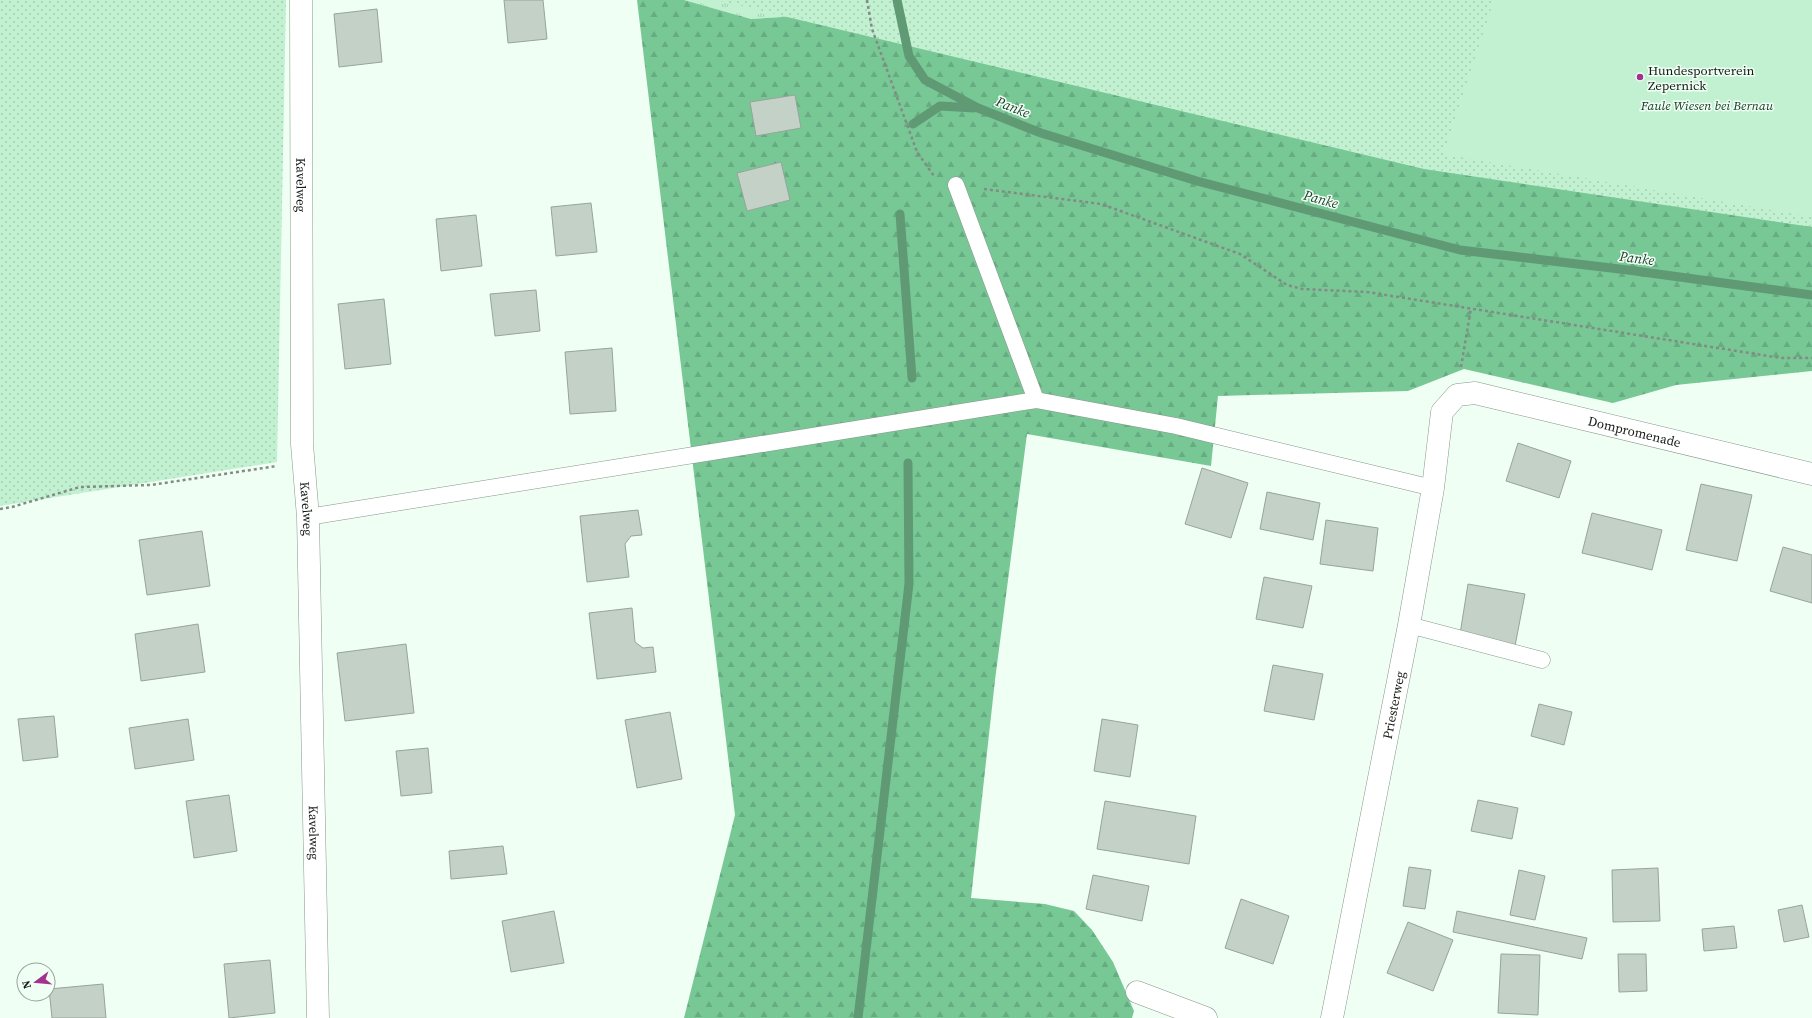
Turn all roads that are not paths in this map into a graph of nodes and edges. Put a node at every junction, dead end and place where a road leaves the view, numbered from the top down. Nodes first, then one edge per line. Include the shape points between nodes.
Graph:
1 (301, 0) edge
2 (956, 185) road end
3 (1457, 396) joint
4 (1036, 400) junction
5 (1812, 474) edge
6 (1433, 488) junction
7 (308, 517) junction
8 (1409, 626) junction
9 (1542, 660) dead end
10 (1136, 992) dead end
11 (318, 1018) edge
12 (1206, 1018) edge
13 (1332, 1018) edge

1 - 7 street, Kavelweg via 303,462
2 - 4 lane
3 - 5 street, Dompromenade via 1475,393
3 - 6 street, Priesterweg via 1442,412
4 - 6 lane via 1176,426
4 - 7 lane
6 - 8 street, Priesterweg
7 - 11 street, Kavelweg
8 - 9 lane
8 - 13 street, Priesterweg
10 - 12 street

